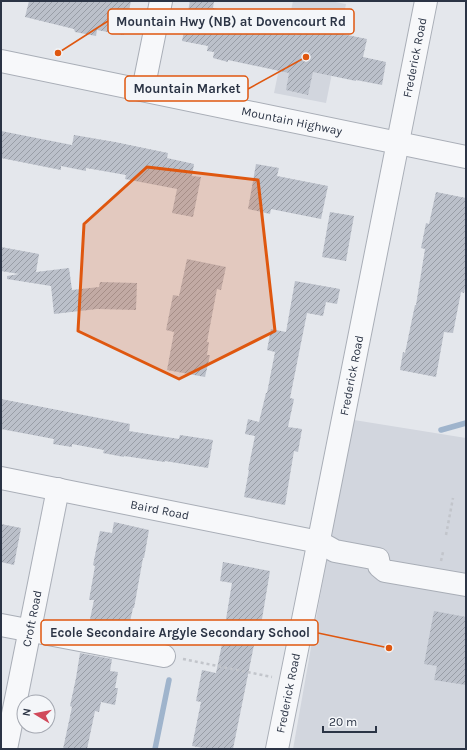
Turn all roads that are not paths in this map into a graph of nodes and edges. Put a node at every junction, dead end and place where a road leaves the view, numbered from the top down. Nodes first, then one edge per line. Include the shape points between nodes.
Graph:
1 (161, 1) edge
2 (426, 1) edge
3 (1, 60) edge
4 (143, 90) junction
5 (398, 143) junction
6 (466, 157) edge
7 (1, 478) edge
8 (58, 489) junction
9 (319, 542) junction
10 (466, 585) edge
11 (1, 625) edge
12 (30, 631) junction
13 (164, 656) road end
14 (6, 749) edge
15 (277, 749) edge

1 - 4 street
2 - 5 street, Frederick Road
3 - 4 street, Mountain Highway
4 - 5 street, Mountain Highway
5 - 6 street, Mountain Highway
5 - 9 street, Frederick Road
7 - 8 street, Baird Road
8 - 9 street, Baird Road
8 - 12 street, Croft Road
9 - 10 street, Baird Road via 335,551 378,559 379,566 385,571
9 - 15 street, Frederick Road
11 - 12 street
12 - 13 street
12 - 14 street, Croft Road

